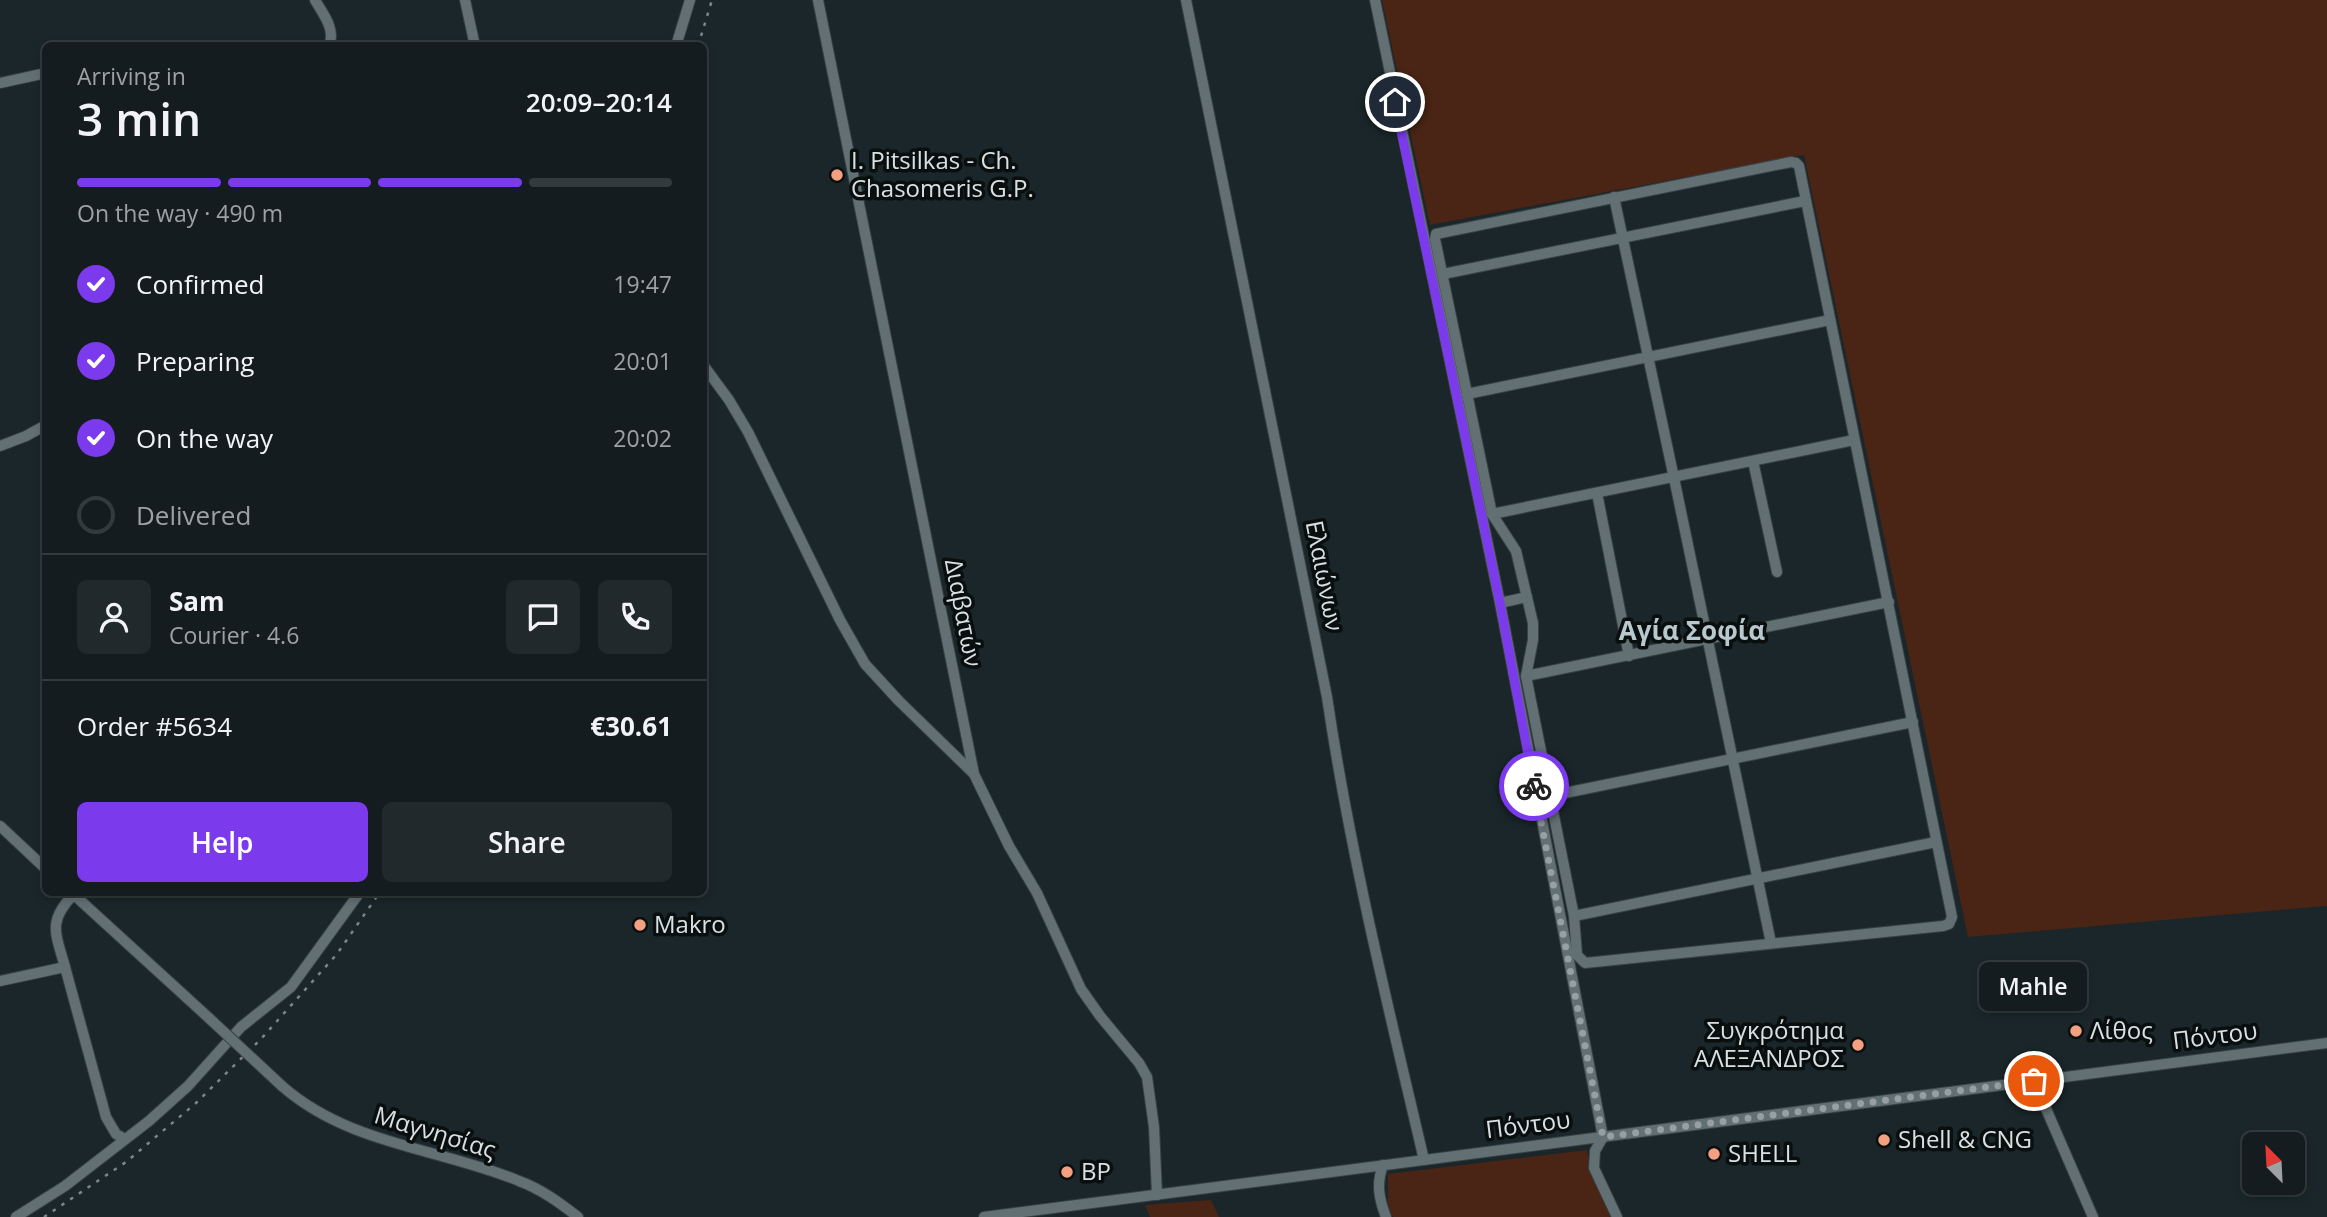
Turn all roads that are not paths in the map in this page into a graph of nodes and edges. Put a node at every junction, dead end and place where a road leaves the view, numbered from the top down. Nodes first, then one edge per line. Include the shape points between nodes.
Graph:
1 (315, 0) edge
2 (465, 0) edge
3 (690, 0) edge
4 (818, 0) edge
5 (1186, 0) edge
6 (1375, 0) edge
7 (330, 42) edge
8 (474, 42) edge
9 (677, 42) edge
10 (42, 74) edge
11 (0, 83) edge
12 (1614, 197) junction
13 (1805, 201) junction
14 (1623, 238) junction
15 (1443, 274) junction
16 (1830, 320) junction
17 (1649, 358) junction
18 (707, 370) edge
19 (1467, 394) junction
20 (42, 427) edge
21 (1854, 440) junction
22 (0, 446) edge
23 (1754, 461) junction
24 (1675, 478) junction
25 (1597, 494) junction
26 (1492, 514) junction
27 (1777, 572) dead end
28 (1527, 597) junction
29 (1889, 602) junction
30 (1500, 603) junction
31 (1707, 639) junction
32 (1629, 656) junction
33 (1526, 676) junction
34 (1913, 722) junction
35 (1733, 759) junction
36 (974, 774) junction
37 (1550, 796) junction
38 (0, 826) edge
39 (1936, 842) junction
40 (42, 865) edge
41 (1759, 880) junction
42 (70, 896) edge
43 (74, 896) edge
44 (357, 896) edge
45 (1574, 916) junction
46 (1771, 943) junction
47 (65, 967) junction
48 (0, 981) edge
49 (2327, 1043) edge
50 (2034, 1081) junction
51 (1603, 1137) junction
52 (125, 1139) junction
53 (1424, 1160) junction
54 (1382, 1165) junction
55 (1157, 1195) junction
56 (16, 1217) edge
57 (579, 1217) edge
58 (984, 1217) edge
59 (1386, 1217) edge
60 (1616, 1217) edge
61 (2093, 1217) edge

1 - 7 street via 331,28
2 - 8 street
3 - 9 street
4 - 36 street, Διαβατών
5 - 53 street, Ελαιώνων via 1327,696 1340,784
6 - 30 street
10 - 11 street
12 - 13 street via 1791,162 1799,166
12 - 14 street
12 - 15 street via 1439,232 1435,239
13 - 14 street
13 - 16 street
14 - 15 street
14 - 17 street
15 - 19 street
16 - 17 street
16 - 21 street
17 - 19 street
17 - 24 street
18 - 36 street via 740,416 865,664
19 - 26 street
20 - 22 street
21 - 23 street
21 - 29 street
23 - 24 street
23 - 27 street
24 - 25 street
24 - 31 street
25 - 26 street
25 - 32 street
26 - 28 street via 1516,551
28 - 30 street
28 - 33 street via 1533,640
29 - 31 street
29 - 34 street
30 - 51 street
31 - 32 street
31 - 35 street
32 - 33 street
33 - 37 street
34 - 35 street
34 - 39 street
35 - 37 street
35 - 41 street
36 - 55 street, Διαβατών via 1037,893 1080,989 1147,1077
37 - 45 street
38 - 40 street
39 - 41 street
39 - 46 street via 1952,917 1949,924
41 - 45 street
41 - 46 street
42 - 47 street via 55,922
43 - 57 street, Μαγνησίας, bridge via 314,1111 374,1138 519,1180
44 - 52 street via 291,987 241,1027 187,1086
45 - 46 street via 1577,955 1585,963
47 - 48 street
47 - 52 street via 106,1117 116,1134
49 - 50 street, Πόντου
50 - 51 street, Πόντου
50 - 61 street
51 - 53 street, Πόντου
51 - 60 street via 1595,1152 1594,1168
52 - 56 street
53 - 54 street, Πόντου
54 - 55 street, Πόντου
54 - 59 street via 1378,1192
55 - 58 street, Πόντου

